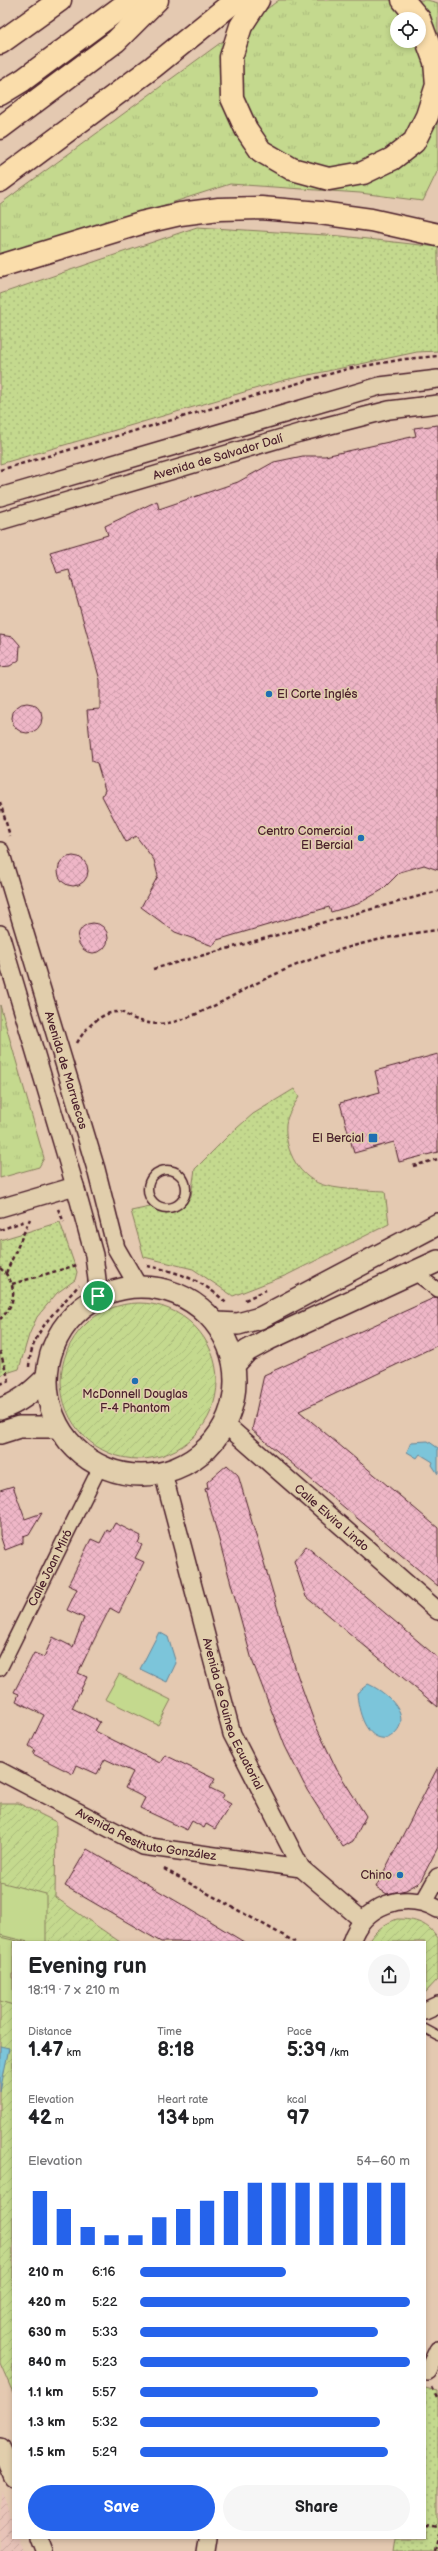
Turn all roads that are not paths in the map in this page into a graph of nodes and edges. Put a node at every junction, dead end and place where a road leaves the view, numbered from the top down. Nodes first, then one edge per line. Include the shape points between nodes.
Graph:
1 (60, 0) edge
2 (130, 0) edge
3 (157, 0) edge
4 (236, 0) edge
5 (258, 0) edge
6 (403, 0) edge
7 (413, 12) edge
8 (426, 38) edge
9 (0, 43) edge
10 (0, 94) edge
11 (0, 128) edge
12 (0, 181) edge
13 (434, 230) edge
14 (66, 247) junction
15 (0, 266) edge
16 (0, 278) edge
17 (438, 379) edge
18 (438, 404) edge
19 (0, 496) edge
20 (0, 521) edge
21 (6, 846) edge
22 (0, 934) edge
23 (75, 1186) junction
24 (148, 1189) joint
25 (0, 1208) edge
26 (438, 1224) edge
27 (438, 1261) edge
28 (415, 1273) junction
29 (138, 1286) junction
30 (438, 1290) edge
31 (98, 1296) junction
32 (217, 1323) junction
33 (234, 1365) junction
34 (37, 1375) junction
35 (0, 1409) edge
36 (225, 1424) junction
37 (58, 1426) junction
38 (0, 1433) edge
39 (100, 1467) junction
40 (163, 1473) junction
41 (438, 1611) edge
42 (0, 1669) edge
43 (0, 1771) edge
44 (301, 1868) junction
45 (438, 1877) edge
46 (431, 1906) edge
47 (362, 1920) junction
48 (352, 1941) edge
49 (438, 2005) edge
50 (426, 2011) edge
51 (426, 2030) edge
52 (438, 2036) edge
53 (438, 2350) edge
54 (430, 2372) edge
55 (0, 2447) edge
56 (12, 2475) edge
57 (38, 2539) edge
58 (208, 2539) edge
59 (44, 2551) edge
60 (206, 2551) edge

1 - 9 highway
2 - 10 highway via 23,80
3 - 11 highway via 116,41
4 - 12 highway via 153,67
5 - 8 highway via 241,26 232,57 232,98 246,129 261,151 292,169 329,179 363,173 392,159 414,142 428,116 437,85 435,62
6 - 7 highway
13 - 14 highway via 281,209 219,209 141,223
14 - 15 highway
14 - 16 highway
17 - 19 street, Avenida de Salvador Dalí via 372,388
18 - 20 street, Avenida de Salvador Dalí via 389,410 299,433
21 - 29 street, Avenida de Marruecos via 116,1248
22 - 23 street, Avenida de Marruecos
23 - 25 street
23 - 31 street, Avenida de Marruecos via 94,1255
24 - 24 lane via 154,1202 164,1208 180,1203 187,1190 183,1177 168,1169 153,1176
26 - 32 street via 260,1318 238,1324
27 - 28 street
28 - 30 street
28 - 33 street via 269,1339 247,1351
29 - 31 street
29 - 32 street via 162,1288 184,1296
31 - 34 street via 78,1310 61,1330
32 - 33 street via 229,1345
33 - 36 street via 234,1395
34 - 35 street via 29,1394 13,1405
34 - 37 street
36 - 40 street via 209,1446 188,1463
36 - 41 street, Calle Elvira Lindo
37 - 38 street via 18,1427
37 - 39 street via 76,1450
39 - 40 street via 131,1476
39 - 42 street, Calle Joan Miró
40 - 44 street, Avenida de Guinea Ecuatorial via 232,1734
43 - 44 street, Avenida Restituto González via 143,1846
44 - 47 street, Avenida de Guinea Ecuatorial
45 - 46 street
46 - 47 street via 403,1900 377,1907
47 - 48 street
49 - 50 street
51 - 52 lane
53 - 54 street
55 - 56 street
57 - 59 street
58 - 60 street

